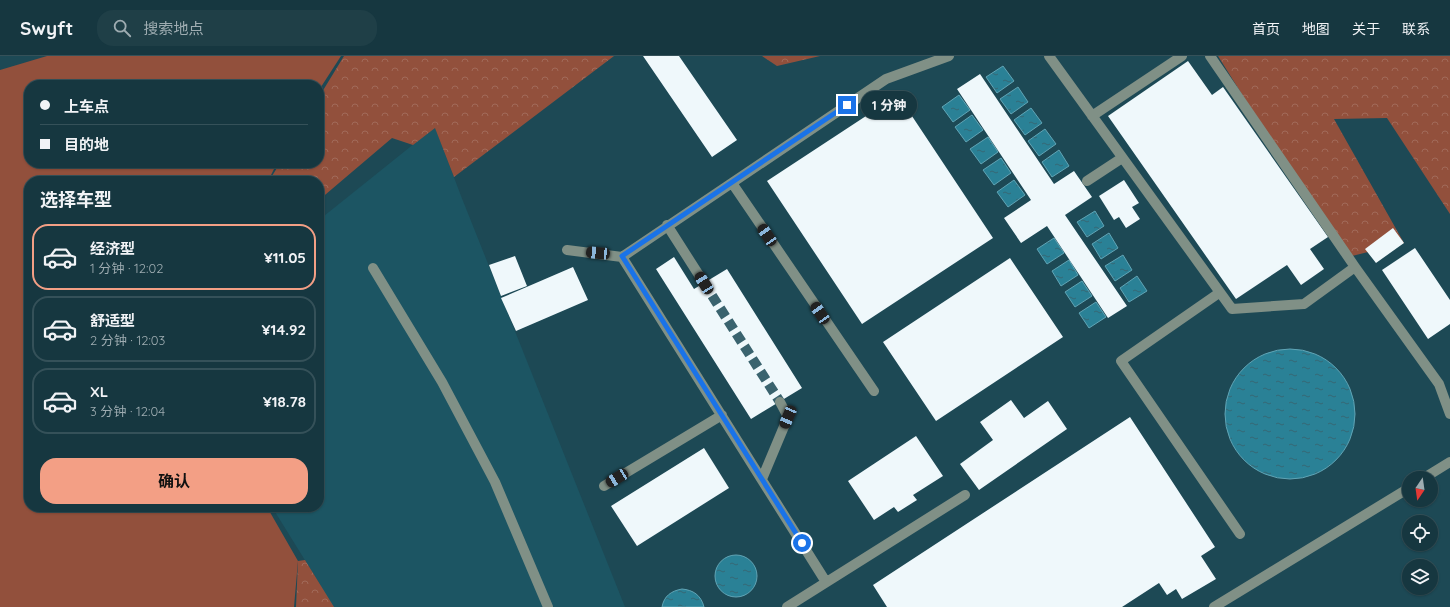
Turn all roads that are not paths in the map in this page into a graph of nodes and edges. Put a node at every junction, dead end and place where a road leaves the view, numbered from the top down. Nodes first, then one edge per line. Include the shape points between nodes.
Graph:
1 (949, 56) edge
2 (1049, 56) edge
3 (1182, 56) edge
4 (1210, 56) edge
5 (1092, 116) junction
6 (1122, 158) junction
7 (1087, 181) dead end
8 (732, 183) junction
9 (667, 225) junction
10 (568, 250) dead end
11 (622, 256) junction
12 (1355, 267) junction
13 (374, 268) dead end
14 (704, 283) tunnel mouth
15 (1219, 293) junction
16 (874, 390) dead end
17 (780, 402) tunnel mouth
18 (1450, 414) edge
19 (722, 415) junction
20 (1450, 462) edge
21 (1435, 471) edge
22 (762, 479) junction
23 (604, 486) dead end
24 (1402, 492) edge
25 (965, 495) dead end
26 (1240, 534) dead end
27 (826, 582) junction
28 (548, 607) edge
29 (788, 607) edge
30 (1214, 607) edge

1 - 8 lane via 886,79
2 - 5 lane
3 - 5 lane
4 - 12 lane
5 - 6 lane
6 - 7 lane
6 - 15 lane
8 - 9 lane
8 - 16 lane
9 - 11 lane
9 - 14 lane
10 - 11 lane
11 - 19 lane
12 - 15 lane via 1304,304 1232,310
12 - 18 lane via 1439,384
13 - 28 lane via 442,382 495,482
15 - 26 lane via 1121,361
17 - 22 lane via 788,417
19 - 22 lane
19 - 23 lane
20 - 21 lane
22 - 27 lane
24 - 30 lane
25 - 27 lane
27 - 29 lane

